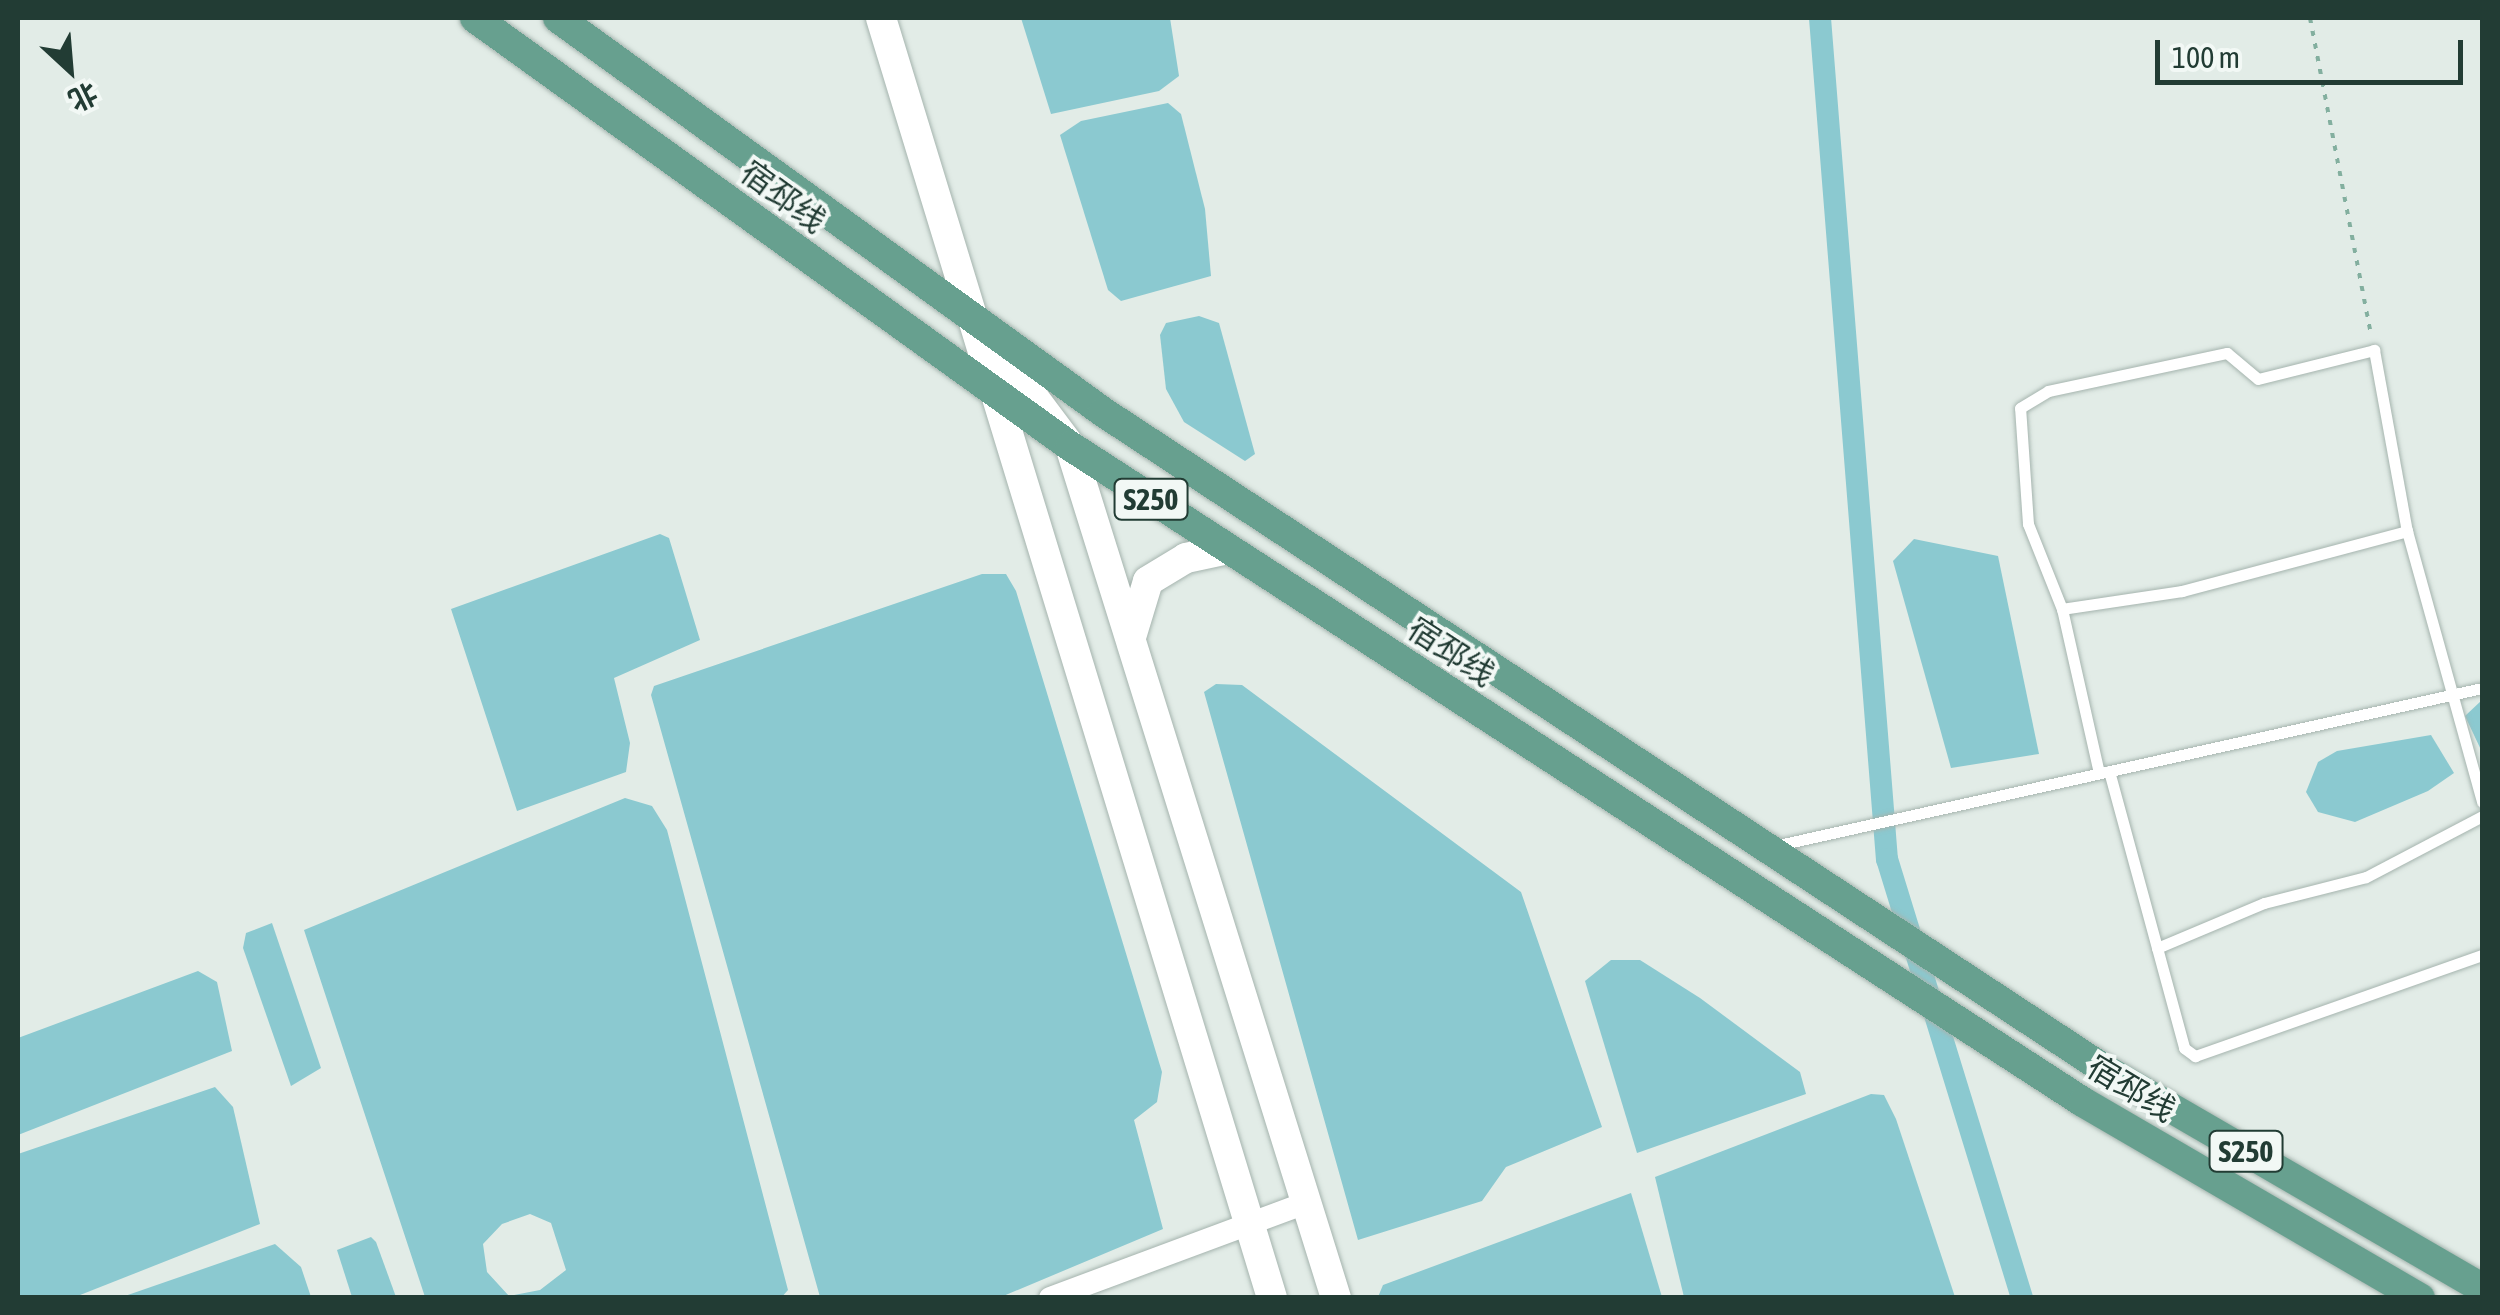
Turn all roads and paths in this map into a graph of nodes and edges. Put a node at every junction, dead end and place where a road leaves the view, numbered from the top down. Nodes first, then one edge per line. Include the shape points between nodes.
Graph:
1 (475, 18) edge
2 (558, 18) edge
3 (881, 18) edge
4 (2310, 18) edge
5 (974, 318) junction
6 (2374, 350) junction
7 (1001, 398) junction
8 (1070, 446) junction
9 (2406, 532) junction
10 (1228, 549) junction
11 (2062, 609) junction
12 (1131, 642) junction
13 (2482, 688) edge
14 (2447, 695) junction
15 (2104, 772) junction
16 (2482, 802) edge
17 (2482, 816) edge
18 (1765, 848) junction
19 (2157, 948) junction
20 (2482, 955) edge
21 (1306, 1203) junction
22 (1250, 1224) junction
23 (2482, 1288) edge
24 (1050, 1298) edge
25 (1272, 1298) edge
26 (1336, 1298) edge
27 (2420, 1298) edge

1 - 7 main road, 宿邳线 / S250
2 - 5 main road, 宿邳线 / S250
3 - 5 street
4 - 6 path
5 - 7 street
5 - 8 street
5 - 18 main road, 宿邳线 / S250
6 - 9 lane
6 - 11 lane via 2258,380 2228,353 2030,399 2017,427 2028,524
7 - 8 main road, 宿邳线 / S250
7 - 22 street
8 - 10 main road, 宿邳线 / S250
8 - 12 street
9 - 11 lane via 2182,591
9 - 14 lane
10 - 12 street via 1186,558 1148,581 1136,598
10 - 27 main road, 宿邳线 / S250 via 2000,1048
11 - 15 lane
12 - 21 street
13 - 14 lane
14 - 15 lane
14 - 16 lane
15 - 18 lane
15 - 19 lane
17 - 19 lane via 2366,877 2264,902
18 - 23 main road, 宿邳线 / S250 via 2012,1008
19 - 20 lane via 2184,1048 2195,1056
21 - 22 street
21 - 26 street
22 - 24 street
22 - 25 street

